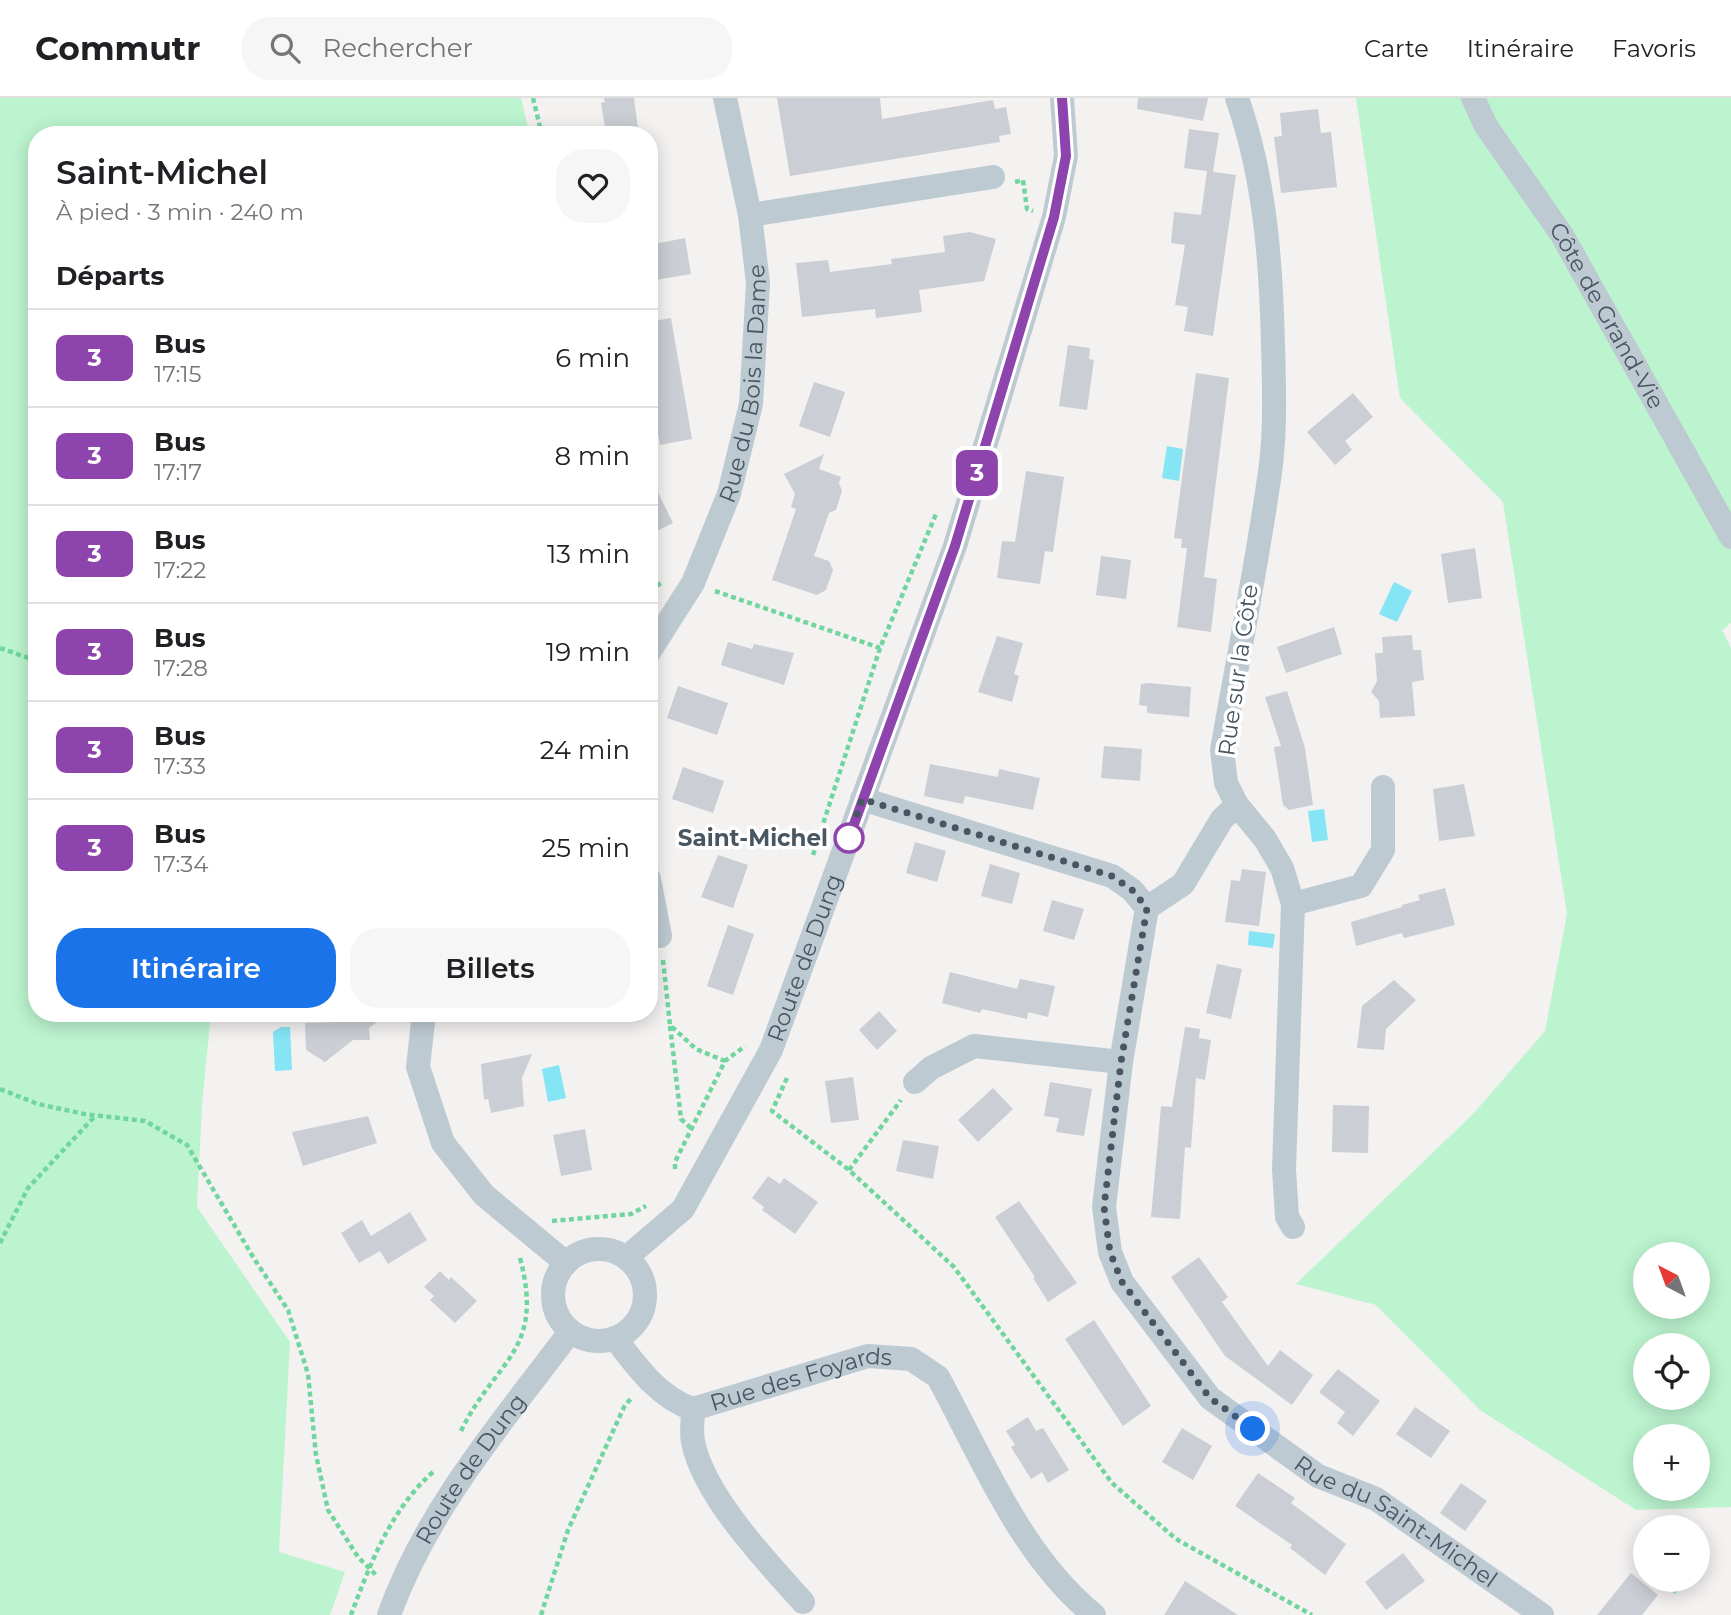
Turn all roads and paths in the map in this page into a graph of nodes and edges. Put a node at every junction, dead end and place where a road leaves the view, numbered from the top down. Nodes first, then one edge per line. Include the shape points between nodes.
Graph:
1 (533, 98) edge
2 (725, 98) edge
3 (1062, 98) edge
4 (1237, 98) edge
5 (1473, 98) edge
6 (540, 126) edge
7 (993, 177) joint
8 (1038, 201) dead end
9 (750, 215) junction
10 (939, 507) dead end
11 (1731, 537) edge
12 (693, 583) junction
13 (658, 585) edge
14 (658, 638) edge
15 (0, 648) edge
16 (880, 648) junction
17 (28, 658) edge
18 (1384, 787) dead end
19 (862, 799) junction
20 (1237, 805) junction
21 (810, 865) dead end
22 (1293, 904) junction
23 (1147, 908) junction
24 (658, 926) edge
25 (660, 936) joint
26 (423, 1022) edge
27 (670, 1025) junction
28 (760, 1047) junction
29 (725, 1061) junction
30 (1121, 1062) junction
31 (789, 1073) dead end
32 (915, 1082) joint
33 (0, 1089) edge
34 (96, 1115) junction
35 (693, 1130) junction
36 (849, 1170) junction
37 (676, 1181) dead end
38 (649, 1204) dead end
39 (1293, 1227) dead end
40 (533, 1235) junction
41 (0, 1243) edge
42 (626, 1258) junction
43 (566, 1263) junction
44 (570, 1332) junction
45 (615, 1339) junction
46 (646, 1378) junction
47 (693, 1409) junction
48 (457, 1440) dead end
49 (455, 1487) junction
50 (369, 1567) junction
51 (803, 1602) dead end
52 (392, 1605) edge
53 (1068, 1606) edge
54 (351, 1615) edge
55 (541, 1615) edge
56 (1094, 1615) edge
57 (1312, 1615) edge
58 (1542, 1615) edge

1 - 6 path
2 - 9 street, Rue du Bois la Dame
3 - 19 street, Route de Dung via 1066,156 1054,217 955,546
4 - 20 street, Rue sur la Côte via 1252,141 1263,197 1272,292 1275,413 1270,471 1222,750 1226,783
5 - 11 street, Côte de Grand-Vie via 1486,126 1562,235
7 - 8 path via 999,184 1023,180 1027,209 1035,214
7 - 9 street
9 - 12 street, Rue du Bois la Dame via 758,283 751,404 729,494
10 - 16 path
12 - 13 path via 667,580
12 - 14 street, Rue du Bois la Dame
12 - 16 path
15 - 17 path
16 - 21 path
18 - 22 street via 1383,850 1361,886
19 - 23 street via 1112,876
19 - 28 street, Route de Dung
20 - 22 street, Rue sur la Côte via 1282,868
20 - 23 street via 1222,819 1183,884
22 - 39 street, Rue sur la Côte via 1284,1169 1287,1217
23 - 30 street, Rue du Saint-Michel
24 - 25 street
25 - 27 path
26 - 40 street via 418,1067 443,1143 484,1195
27 - 29 path via 696,1049
27 - 35 path via 681,1119
28 - 29 path
28 - 42 street, Route de Dung via 682,1209
29 - 35 path
30 - 32 street via 974,1046 931,1068
30 - 58 street, Rue du Saint-Michel via 1104,1207 1110,1252 1122,1282 1210,1398 1318,1476 1376,1499
31 - 36 path via 772,1111
32 - 36 path
33 - 34 path via 38,1104
34 - 41 path via 28,1188
34 - 50 path via 145,1121 187,1145 288,1310 308,1374 316,1455 328,1510
35 - 37 path via 675,1162
36 - 57 path via 954,1267 1112,1483 1176,1539
38 - 40 path via 631,1214 551,1221
40 - 43 street
40 - 48 path via 520,1257 529,1291 524,1335
42 - 43 street via 595,1249
42 - 45 street via 639,1273 645,1292 642,1311 631,1328
43 - 44 street via 555,1279 553,1298 558,1317
44 - 45 street via 592,1341
44 - 49 street, Route de Dung
45 - 46 street, Rue des Foyards
46 - 47 street, Rue des Foyards via 677,1404
46 - 55 path via 624,1407 568,1530
47 - 51 street via 693,1440 704,1476 759,1554
47 - 53 street, Rue des Foyards via 868,1356 911,1359 938,1377
49 - 50 path via 446,1461 410,1493
49 - 52 street, Route de Dung via 422,1539
50 - 52 path
50 - 54 path
53 - 56 street, Rue des Foyards

